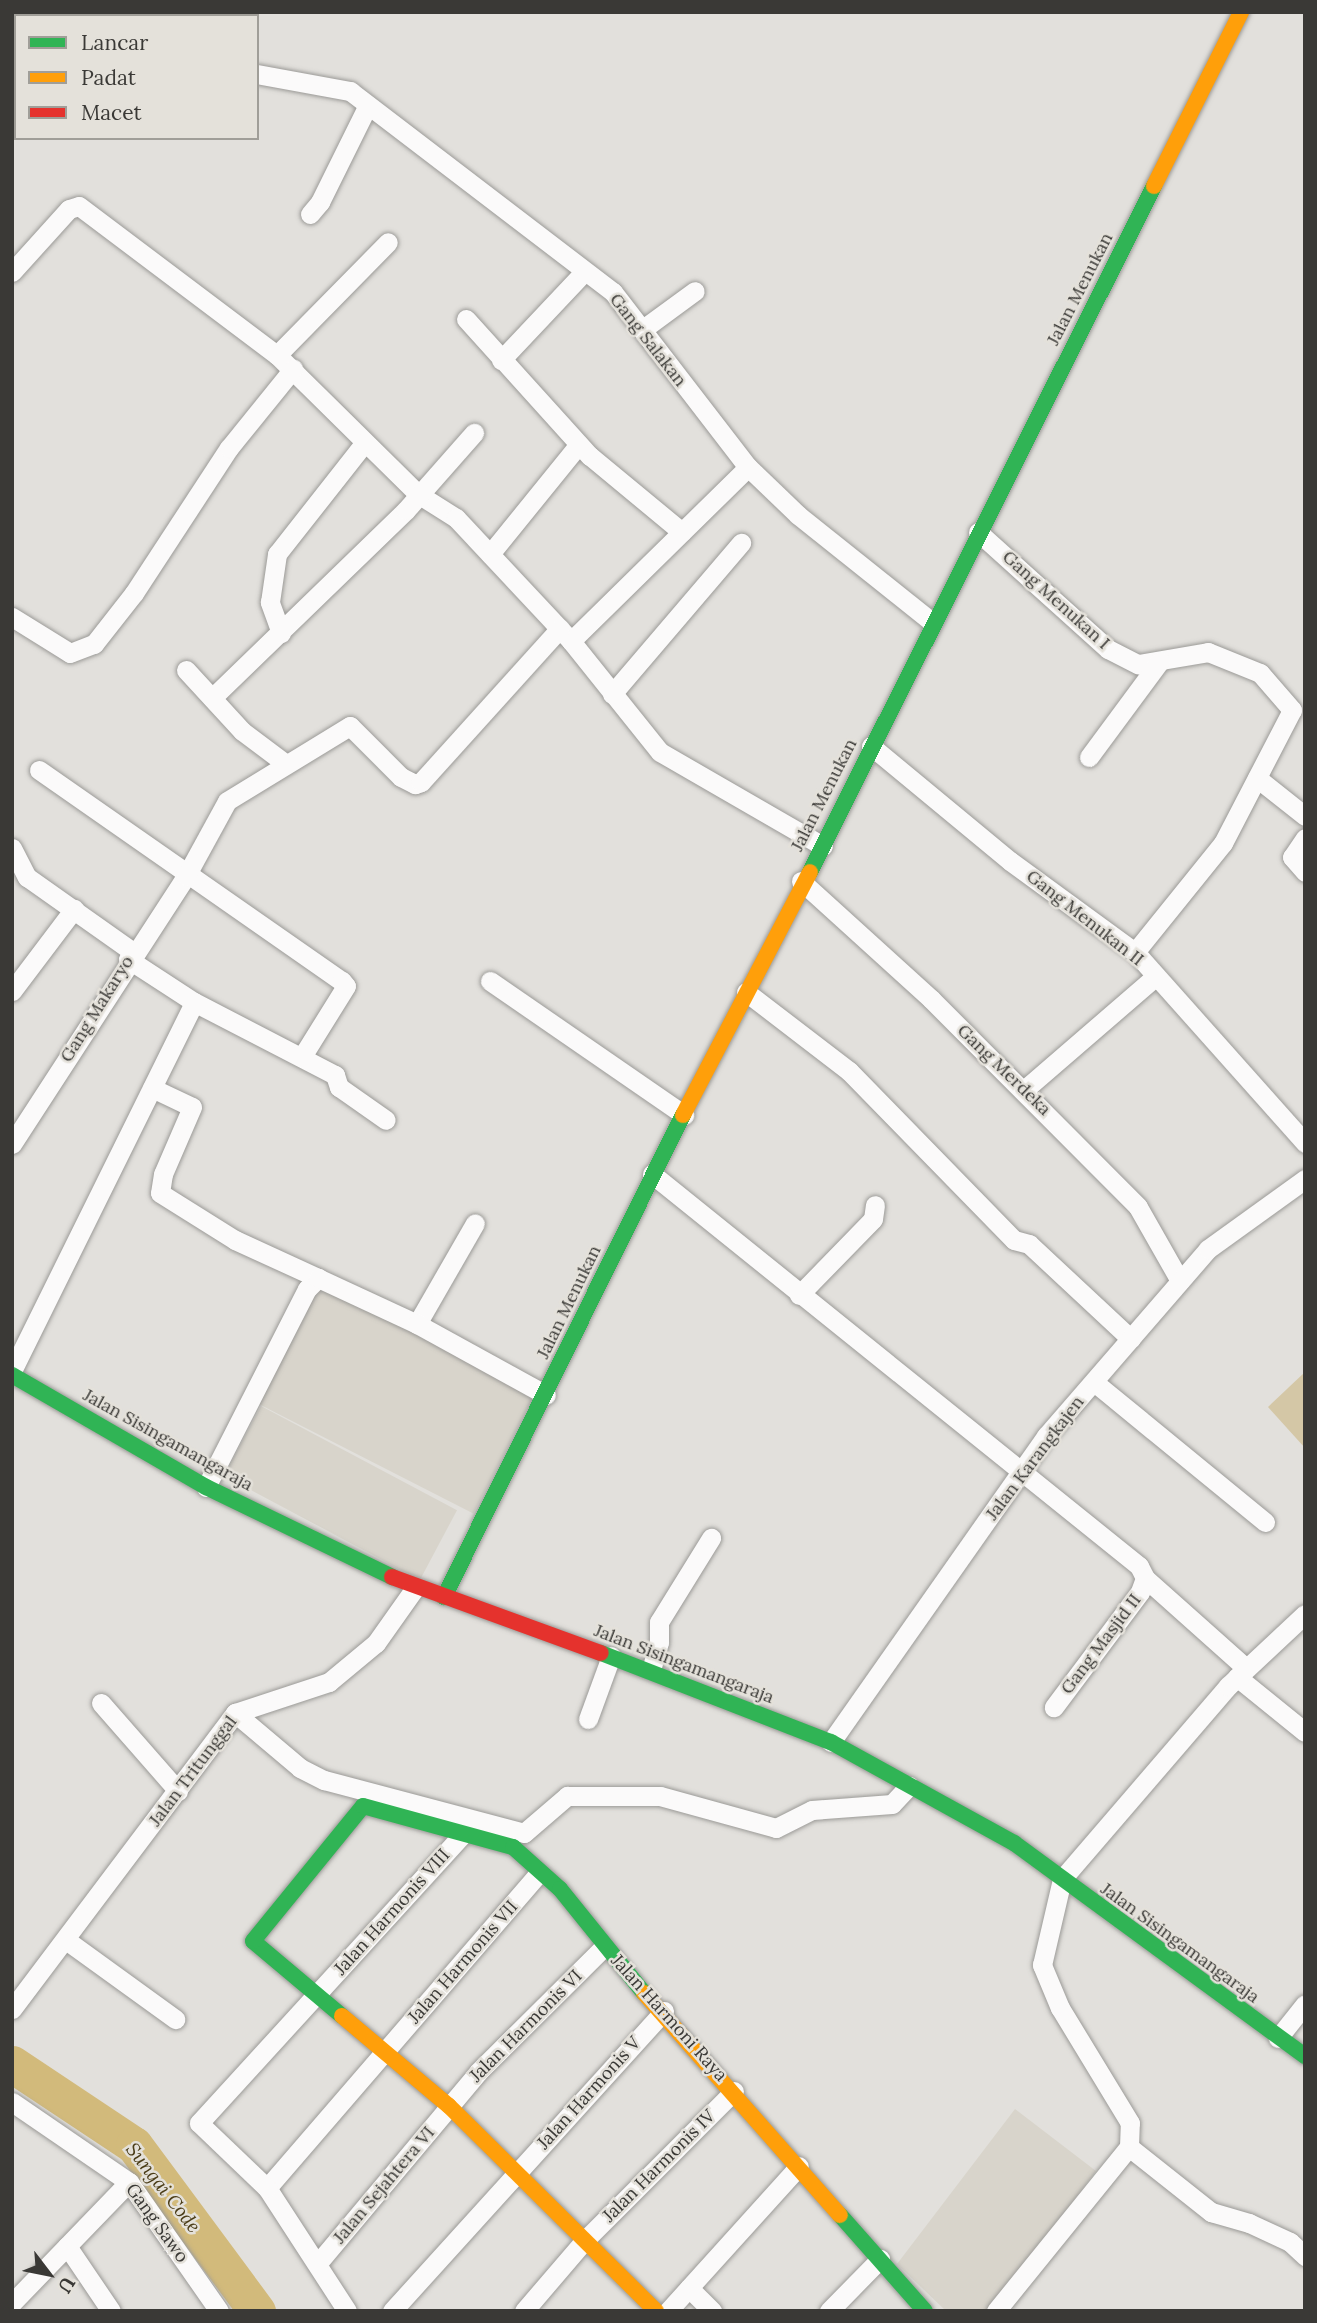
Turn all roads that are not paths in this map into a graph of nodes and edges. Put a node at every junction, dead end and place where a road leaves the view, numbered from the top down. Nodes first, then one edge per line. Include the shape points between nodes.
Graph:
1 (1241, 12) edge
2 (259, 74) edge
3 (368, 105) junction
4 (310, 214) dead end
5 (388, 242) dead end
6 (12, 272) edge
7 (584, 272) junction
8 (695, 290) dead end
9 (466, 319) dead end
10 (643, 329) junction
11 (277, 355) junction
12 (501, 360) junction
13 (293, 369) junction
14 (474, 433) dead end
15 (365, 442) junction
16 (579, 444) junction
17 (748, 467) junction
18 (418, 494) junction
19 (682, 532) junction
20 (978, 532) junction
21 (741, 543) dead end
22 (490, 554) junction
23 (12, 617) edge
24 (932, 622) junction
25 (281, 632) junction
26 (566, 635) junction
27 (1160, 661) junction
28 (186, 670) dead end
29 (612, 694) junction
30 (212, 698) junction
31 (1298, 705) edge
32 (871, 746) junction
33 (1089, 757) dead end
34 (286, 764) junction
35 (39, 770) dead end
36 (1257, 778) junction
37 (1305, 816) edge
38 (1305, 838) edge
39 (822, 846) junction
40 (12, 848) edge
41 (1305, 872) edge
42 (186, 876) junction
43 (801, 881) junction
44 (74, 909) junction
45 (1135, 952) junction
46 (130, 956) junction
47 (1156, 976) junction
48 (490, 981) dead end
49 (12, 991) edge
50 (746, 992) junction
51 (194, 1002) junction
52 (303, 1055) junction
53 (152, 1088) junction
54 (1024, 1090) junction
55 (684, 1115) junction
56 (386, 1120) dead end
57 (1305, 1143) edge
58 (12, 1144) edge
59 (652, 1174) junction
60 (1305, 1179) edge
61 (875, 1205) dead end
62 (475, 1223) dead end
63 (318, 1278) junction
64 (1180, 1281) junction
65 (799, 1295) junction
66 (417, 1324) junction
67 (1131, 1339) junction
68 (12, 1373) edge
69 (1094, 1382) junction
70 (546, 1395) junction
71 (1020, 1472) junction
72 (206, 1487) junction
73 (1265, 1522) dead end
74 (711, 1538) dead end
75 (1145, 1578) junction
76 (415, 1588) junction
77 (444, 1597) junction
78 (1305, 1614) edge
79 (611, 1656) junction
80 (651, 1670) junction
81 (1242, 1673) junction
82 (101, 1703) dead end
83 (1055, 1707) dead end
84 (235, 1713) junction
85 (588, 1719) dead end
86 (1305, 1732) edge
87 (831, 1742) junction
88 (909, 1786) junction
89 (178, 1791) junction
90 (466, 1831) junction
91 (540, 1873) junction
92 (1062, 1879) junction
93 (66, 1940) junction
94 (604, 1947) junction
95 (318, 1992) junction
96 (1305, 2004) edge
97 (12, 2009) edge
98 (664, 2011) junction
99 (175, 2019) dead end
100 (1278, 2038) junction
101 (386, 2050) junction
102 (1305, 2056) edge
103 (734, 2091) junction
104 (12, 2102) edge
105 (449, 2106) junction
106 (1129, 2147) junction
107 (799, 2166) junction
108 (514, 2174) junction
109 (129, 2182) junction
110 (267, 2188) junction
111 (584, 2241) junction
112 (67, 2246) junction
113 (1305, 2256) edge
114 (880, 2259) junction
115 (318, 2263) junction
116 (689, 2288) junction
117 (12, 2303) edge
118 (111, 2311) edge
119 (219, 2311) edge
120 (347, 2311) edge
121 (392, 2311) edge
122 (524, 2311) edge
123 (656, 2311) edge
124 (668, 2311) edge
125 (712, 2311) edge
126 (829, 2311) edge
127 (925, 2311) edge
128 (996, 2311) edge

1 - 20 main road, Jalan Menukan
2 - 3 street, Gang Salakan via 339,86
3 - 4 street
3 - 7 street, Gang Salakan
5 - 11 street
6 - 11 street via 69,209 79,206
7 - 10 street, Gang Salakan via 612,292
7 - 12 street
8 - 10 street
9 - 12 street via 491,342
10 - 17 street, Gang Salakan
11 - 13 street
12 - 16 street
13 - 15 street
13 - 23 street via 229,448 134,593 94,644 71,653
14 - 18 street
15 - 18 street
15 - 25 street via 277,554 270,602
16 - 19 street
16 - 22 street
17 - 19 street
17 - 24 street, Gang Salakan via 798,515
18 - 22 street via 456,519
18 - 25 street
19 - 26 street
20 - 24 main road, Jalan Menukan
20 - 27 street, Gang Menukan I via 1108,649 1138,664
21 - 29 street
22 - 26 street
24 - 32 main road, Jalan Menukan
25 - 30 street
26 - 29 street
26 - 34 street, Gang Makaryo via 421,782 401,777 350,726
27 - 31 street, Gang Menukan I via 1208,652 1260,673
27 - 33 street
28 - 30 street
29 - 39 street via 660,752
30 - 34 street via 242,731
31 - 36 street, Gang Menukan I
32 - 39 main road, Jalan Menukan
32 - 45 street, Gang Menukan II via 1010,861
34 - 42 street, Gang Makaryo via 227,801
35 - 42 street
36 - 37 street
36 - 45 street, Gang Menukan I via 1223,843
38 - 41 street via 1292,857
39 - 43 main road, Jalan Menukan
40 - 44 street via 27,877
42 - 46 street, Gang Makaryo
42 - 52 street via 346,986
43 - 50 main road, Jalan Menukan
43 - 54 street, Gang Merdeka
44 - 46 street
44 - 49 street
45 - 47 street, Gang Menukan II
46 - 51 street
46 - 58 street, Gang Makaryo
47 - 54 street
47 - 57 street, Gang Menukan II
48 - 55 street
50 - 55 main road, Jalan Menukan
50 - 67 street via 849,1071 1014,1240 1029,1244
51 - 52 street
51 - 53 street
52 - 56 street via 335,1075 339,1087
53 - 63 street via 192,1107 160,1181 160,1194 235,1240
53 - 68 street
54 - 64 street, Gang Merdeka via 1138,1207
55 - 59 main road, Jalan Menukan
59 - 65 street, Gang Masjid II
59 - 70 main road, Jalan Menukan
60 - 64 street, Jalan Karangkajen via 1208,1249
61 - 65 street via 873,1219
62 - 66 street
63 - 66 street
63 - 72 street via 307,1289
64 - 67 street, Jalan Karangkajen
65 - 71 street, Gang Masjid II
66 - 70 street
67 - 69 street, Jalan Karangkajen
68 - 72 main road, Jalan Sisingamangaraja
69 - 71 street, Jalan Karangkajen
69 - 73 street
70 - 77 main road, Jalan Menukan
71 - 75 street, Gang Masjid II via 1139,1566
71 - 87 street, Jalan Karangkajen
72 - 76 main road, Jalan Sisingamangaraja
74 - 80 street via 659,1622
75 - 81 street
75 - 83 street, Gang Masjid II via 1140,1592
76 - 77 main road, Jalan Sisingamangaraja
76 - 84 street, Jalan Tritunggal via 376,1643 328,1682
77 - 79 main road, Jalan Sisingamangaraja
78 - 81 street
79 - 80 main road, Jalan Sisingamangaraja
79 - 85 street
80 - 87 main road, Jalan Sisingamangaraja
81 - 86 street
81 - 92 street
82 - 89 street
84 - 88 street via 300,1768 324,1780 524,1833 567,1796 660,1797 776,1828 812,1810 892,1804
84 - 89 street, Jalan Tritunggal
87 - 88 main road, Jalan Sisingamangaraja
88 - 92 main road, Jalan Sisingamangaraja via 1014,1843
89 - 93 street, Jalan Tritunggal
90 - 91 main road, Jalan Harmoni Raya via 513,1847
90 - 95 street, Jalan Harmonis VIII
90 - 95 main road, Jalan Harmoni Raya via 363,1806 253,1941
91 - 94 main road, Jalan Harmoni Raya via 560,1889
91 - 101 street, Jalan Harmonis VII
92 - 100 main road, Jalan Sisingamangaraja
92 - 106 street via 1042,1965 1060,2008 1130,2123
93 - 97 street, Jalan Tritunggal
93 - 99 street
94 - 98 main road, Jalan Harmoni Raya
94 - 105 street, Jalan Harmonis VI
95 - 101 main road
95 - 110 street, Jalan Harmonis VIII via 199,2123
96 - 100 street
98 - 103 main road, Jalan Harmoni Raya
98 - 108 street, Jalan Harmonis V
100 - 102 main road, Jalan Sisingamangaraja
101 - 105 main road
101 - 110 street, Jalan Harmonis VII
103 - 107 main road, Jalan Harmoni Raya
103 - 111 street, Jalan Harmonis IV
104 - 109 street, Gang Sawo
105 - 108 main road
105 - 115 street, Jalan Sejahtera VI
106 - 113 street via 1211,2212 1249,2222 1290,2242
106 - 128 street
107 - 114 main road, Jalan Harmoni Raya
107 - 116 street
108 - 111 main road
108 - 121 street, Jalan Harmonis V
109 - 112 street
109 - 119 street, Gang Sawo
110 - 115 street
111 - 122 street, Jalan Harmonis IV
111 - 123 main road
112 - 117 street
112 - 118 street
114 - 126 street
114 - 127 main road, Jalan Harmoni Raya
115 - 120 street
116 - 124 street
116 - 125 street

